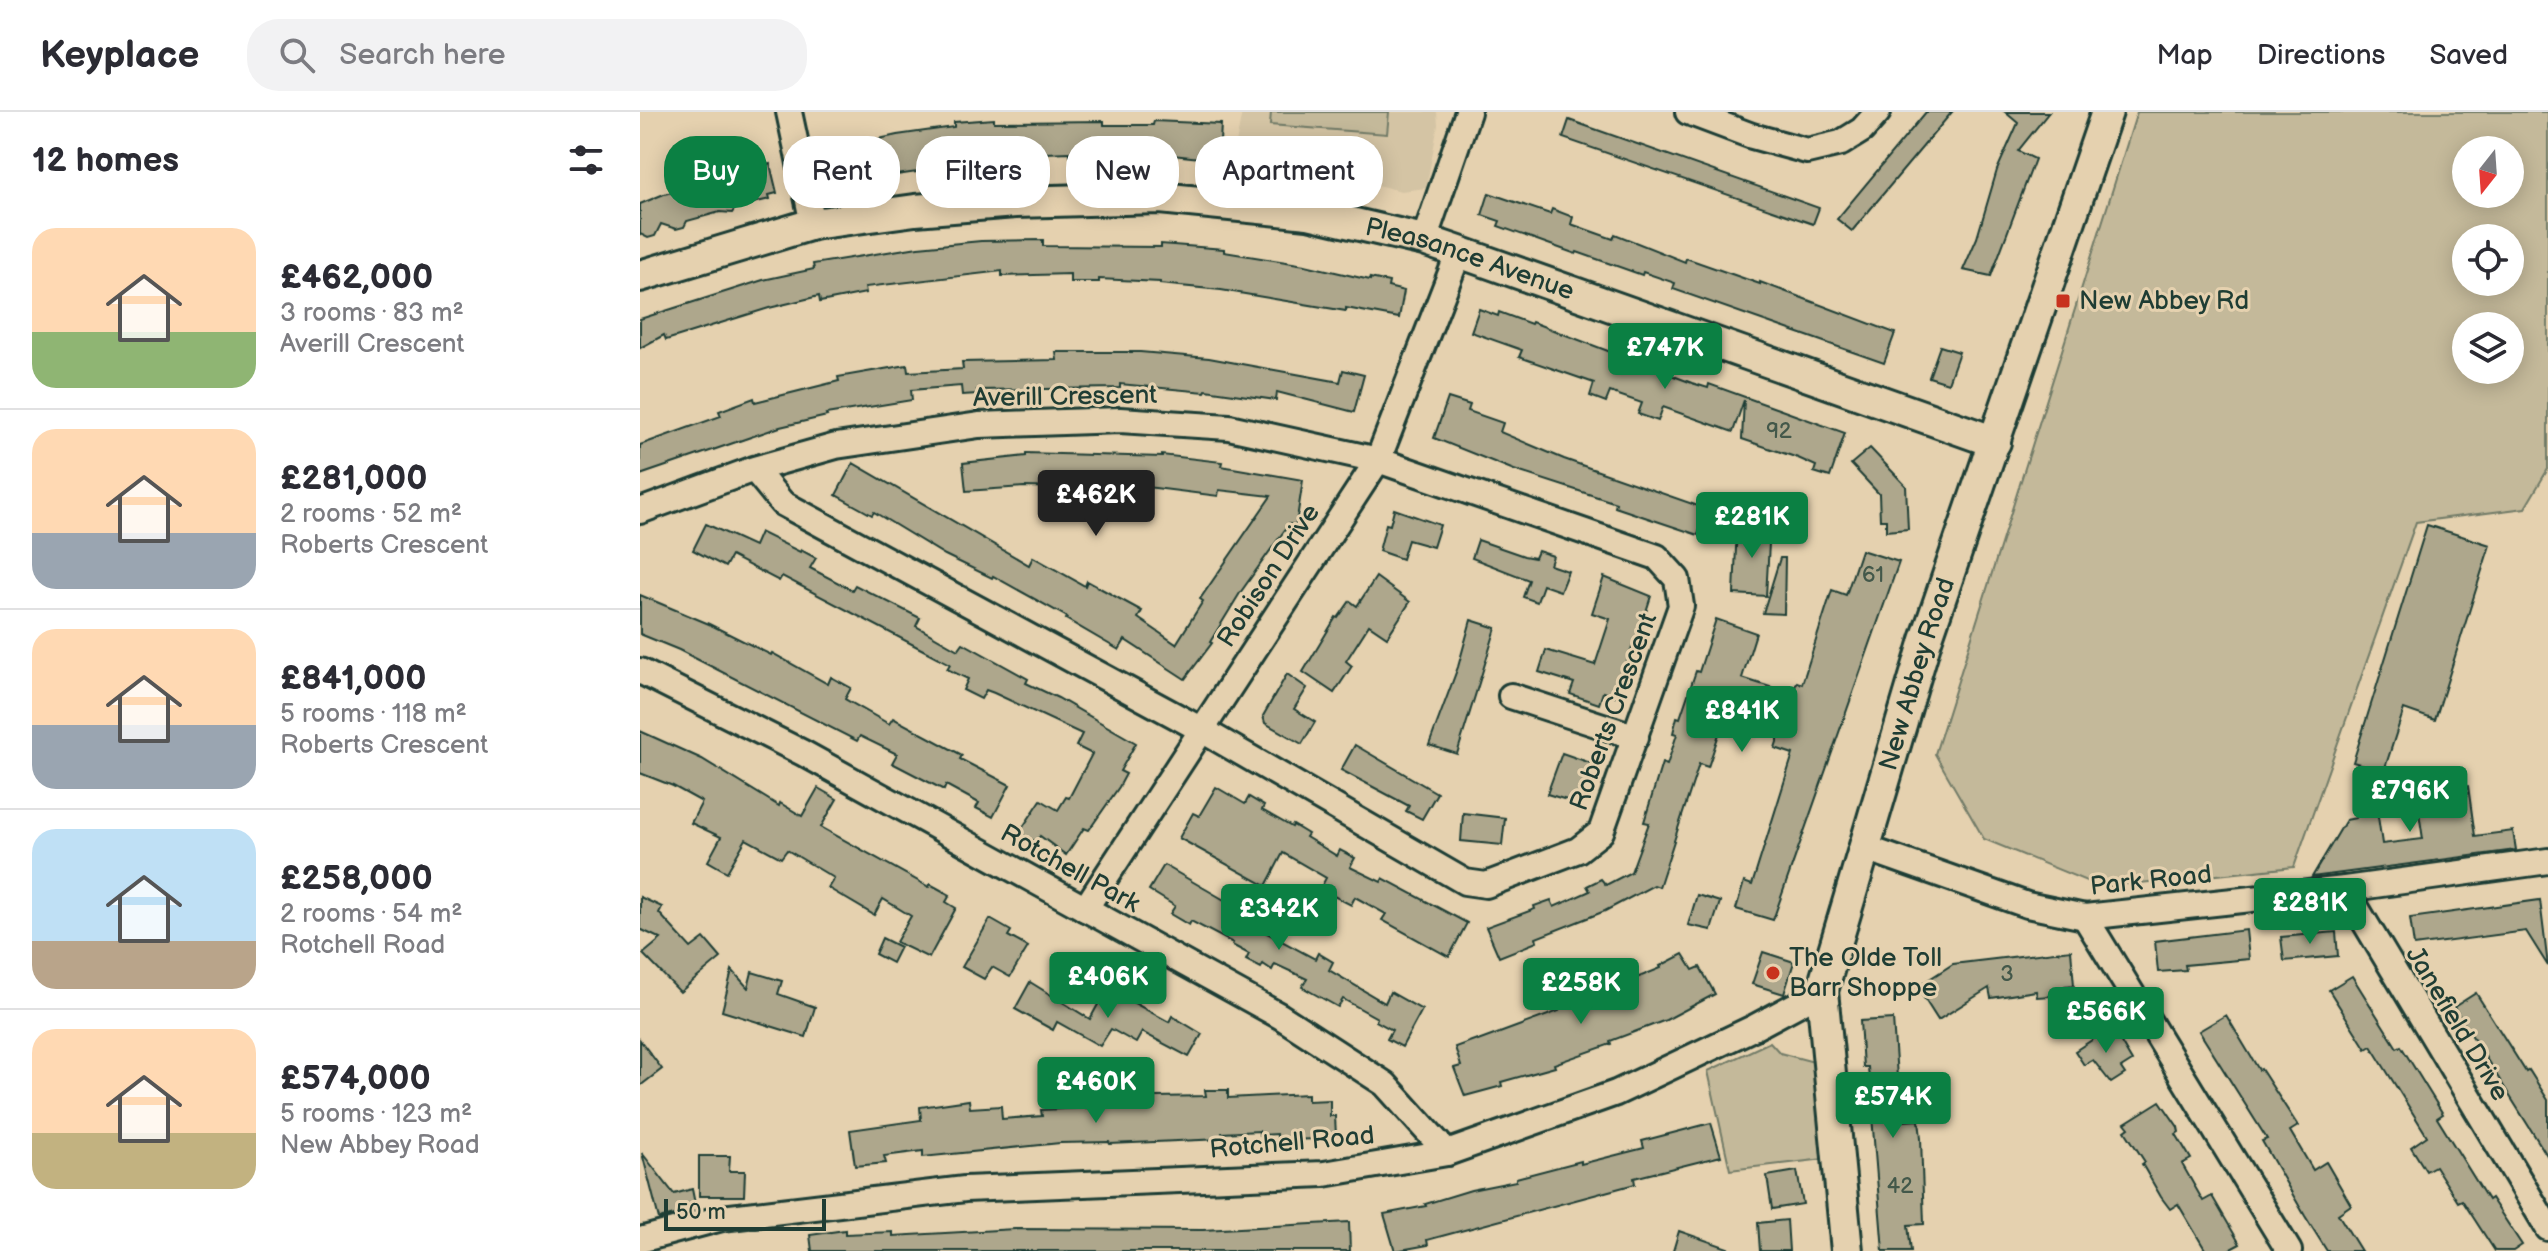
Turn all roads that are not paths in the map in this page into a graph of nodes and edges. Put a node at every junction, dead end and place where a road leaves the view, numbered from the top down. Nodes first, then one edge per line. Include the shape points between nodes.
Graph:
1 (789, 112) edge
2 (1468, 112) edge
3 (1688, 112) edge
4 (1878, 112) edge
5 (2107, 112) edge
6 (1748, 124) edge
7 (813, 224) junction
8 (1424, 240) junction
9 (1459, 252) junction
10 (640, 276) edge
11 (1995, 442) junction
12 (1378, 460) junction
13 (754, 469) junction
14 (640, 511) edge
15 (640, 671) edge
16 (1511, 696) dead end
17 (1202, 730) junction
18 (1636, 737) junction
19 (1863, 847) junction
20 (2548, 861) edge
21 (2345, 889) junction
22 (1085, 909) junction
23 (2085, 917) junction
24 (1822, 991) junction
25 (1447, 1153) junction
26 (2548, 1228) edge
27 (640, 1240) edge
28 (1847, 1251) edge
29 (2289, 1251) edge

1 - 7 street
2 - 8 street
3 - 6 street
4 - 6 street via 1841,143 1807,151
5 - 11 main road, New Abbey Road
7 - 8 main road, Pleasance Avenue via 1015,202 1160,198 1308,213
7 - 10 main road, Pleasance Avenue
8 - 9 main road, Pleasance Avenue
9 - 11 main road, Pleasance Avenue
9 - 12 street, Robison Drive
11 - 19 main road, New Abbey Road via 1926,640
12 - 13 street, Averill Crescent via 1229,427 1120,420 979,425 836,446
12 - 17 street, Robison Drive
12 - 18 street, Roberts Crescent via 1657,557 1677,579 1681,606
13 - 14 street, Averill Crescent
13 - 17 street via 782,503
15 - 22 street, Rotchell Park via 803,753
16 - 18 street
17 - 18 street, Roberts Crescent via 1465,882 1486,885 1578,850 1601,832
17 - 22 street, Robison Drive
19 - 23 street, Park Road via 2027,905
19 - 24 main road, New Abbey Road
20 - 21 street, Park Road
21 - 23 street, Park Road
21 - 26 street, Janefield Drive
22 - 25 street, Rotchell Park via 1280,1016 1385,1084
23 - 29 street
24 - 25 street, Rotchell Road via 1616,1093
24 - 28 main road, New Abbey Road
25 - 27 street, Rotchell Road via 1324,1174 965,1189 722,1218

